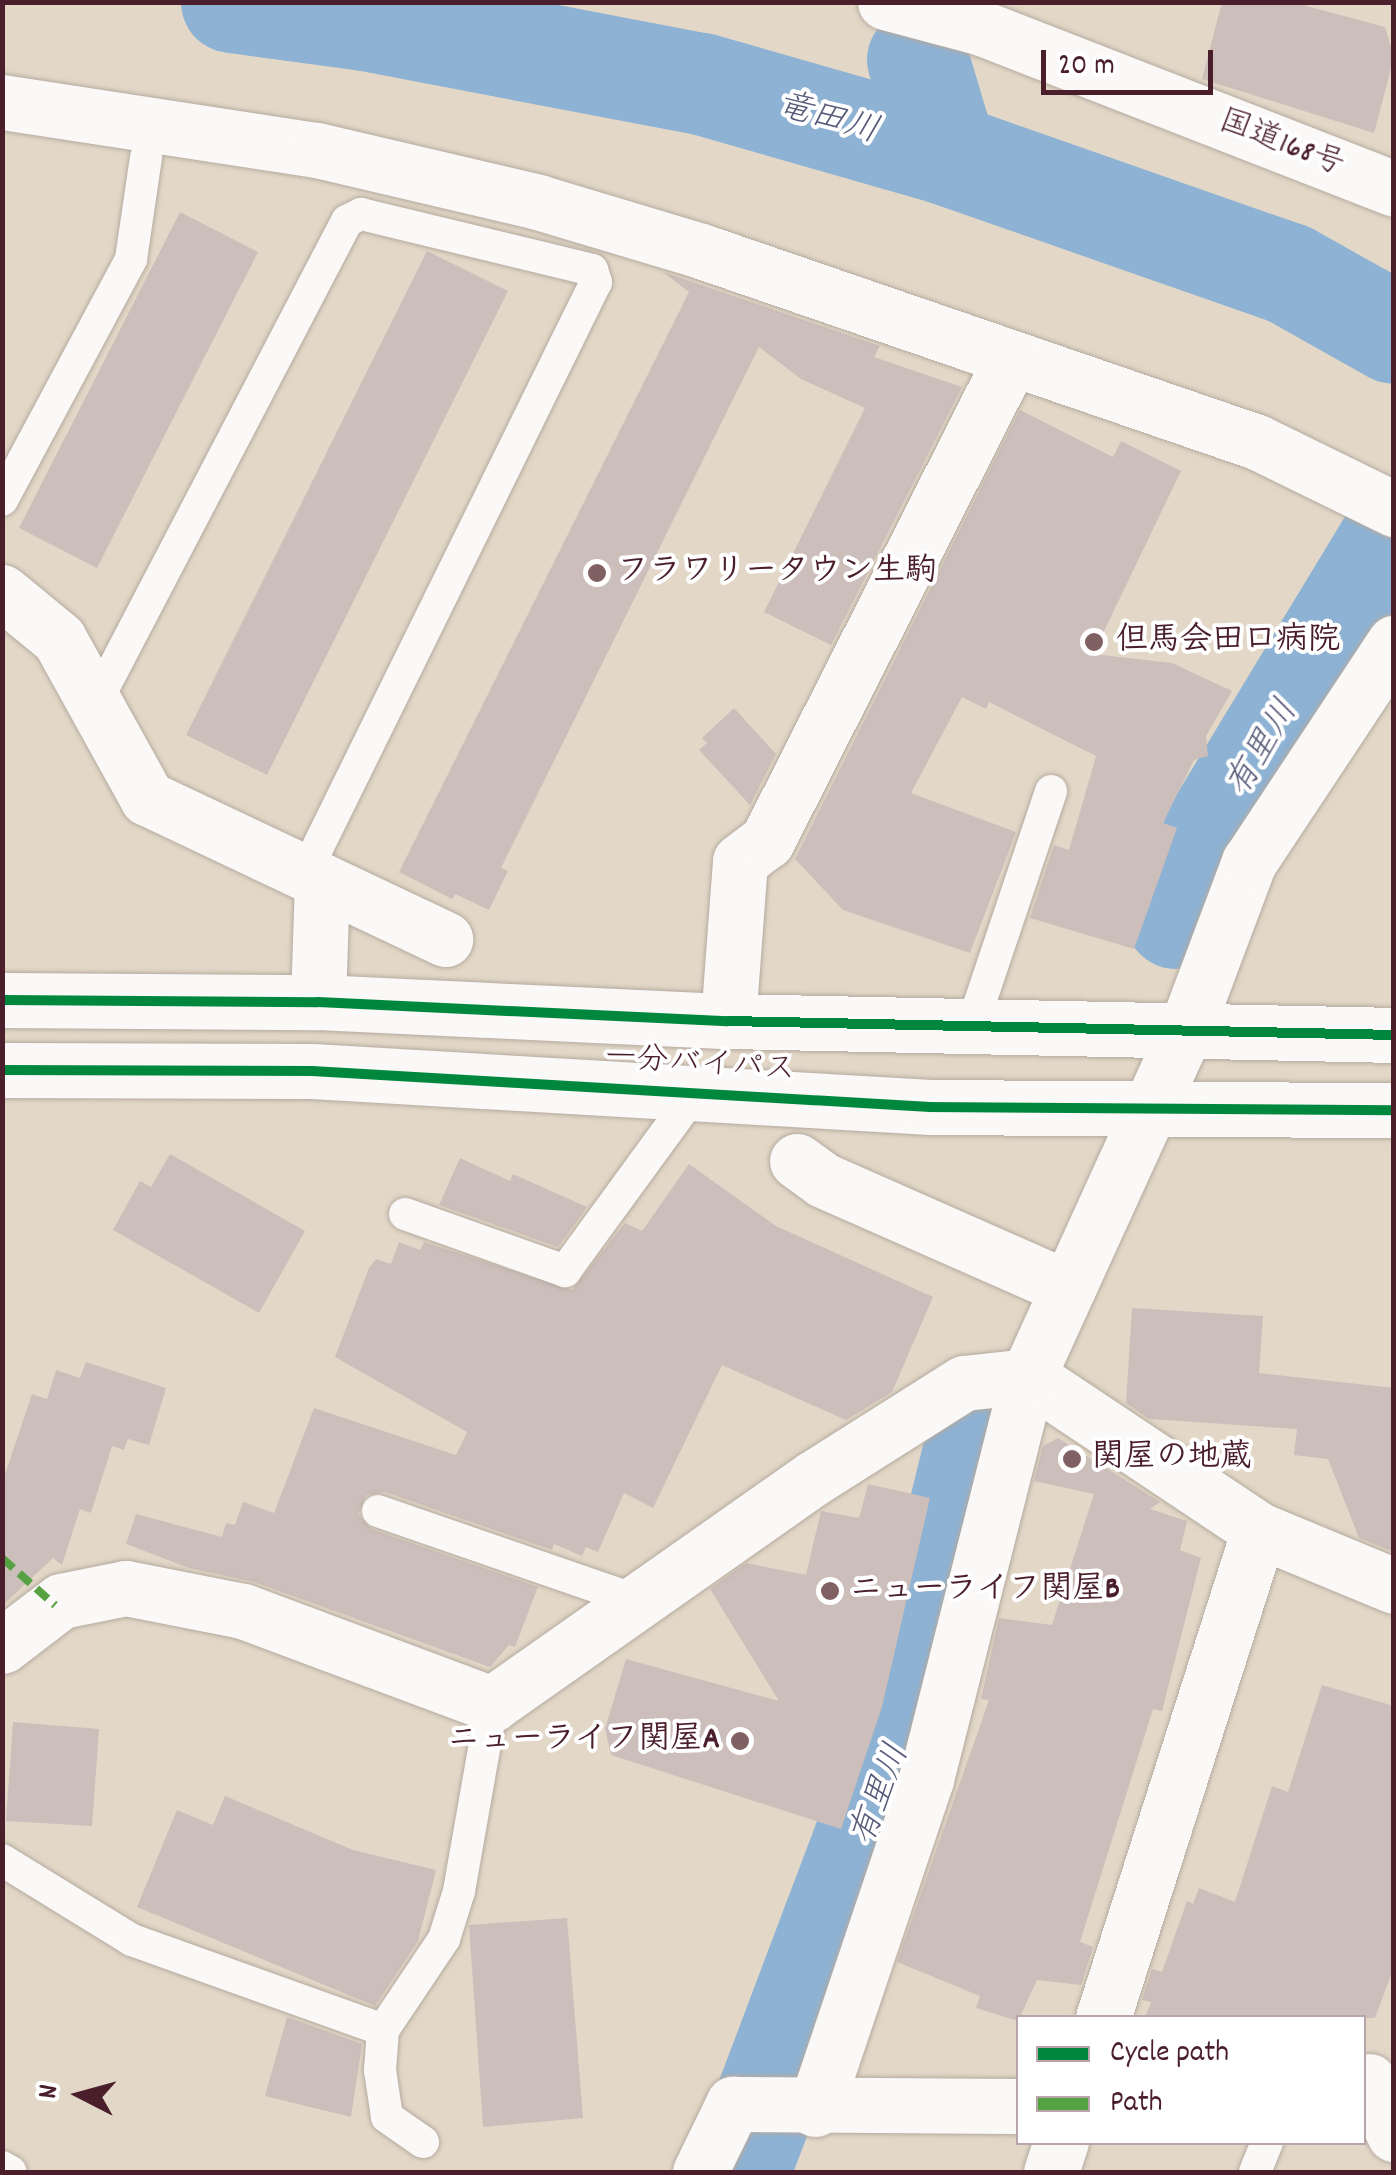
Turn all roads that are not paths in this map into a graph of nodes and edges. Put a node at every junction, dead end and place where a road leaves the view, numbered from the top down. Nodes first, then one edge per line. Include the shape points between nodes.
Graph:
1 (885, 2) edge
2 (2, 102) edge
3 (146, 157) dead end
4 (1394, 189) edge
5 (1010, 361) junction
6 (2, 500) edge
7 (1394, 508) edge
8 (2, 592) edge
9 (1394, 642) edge
10 (96, 704) junction
11 (1051, 790) dead end
12 (313, 877) junction
13 (445, 939) dead end
14 (2, 1000) edge
15 (318, 1002) junction
16 (728, 1021) junction
17 (972, 1026) junction
18 (1185, 1032) junction
19 (1394, 1035) edge
20 (2, 1070) edge
21 (696, 1090) junction
22 (1151, 1105) junction
23 (1394, 1110) edge
24 (797, 1161) dead end
25 (405, 1214) dead end
26 (1068, 1288) junction
27 (1028, 1376) junction
28 (378, 1511) dead end
29 (1259, 1530) junction
30 (1394, 1586) edge
31 (641, 1602) junction
32 (2, 1646) edge
33 (492, 1704) junction
34 (2, 1860) edge
35 (1104, 2015) edge
36 (383, 2030) junction
37 (1375, 2071) edge
38 (1016, 2106) edge
39 (816, 2109) junction
40 (1394, 2134) edge
41 (423, 2142) dead end
42 (1060, 2145) edge
43 (1266, 2145) edge
44 (2, 2167) edge
45 (11, 2172) edge
46 (700, 2172) edge
47 (1051, 2172) edge
48 (1255, 2172) edge

1 - 4 main road, 国道168号 via 982,28
2 - 5 main road via 299,147 538,202 700,250
3 - 6 lane via 131,259
5 - 7 main road via 1257,442
5 - 16 main road via 767,841 740,861
8 - 10 main road via 59,639
9 - 18 main road via 1249,862
10 - 12 main road via 147,798
10 - 12 lane via 347,222 360,214 592,270 596,282
11 - 17 lane
12 - 13 main road
12 - 15 main road
14 - 15 main road, 一分バイパス
15 - 16 main road, 一分バイパス
16 - 17 main road, 一分バイパス
17 - 18 main road, 一分バイパス
18 - 19 main road, 一分バイパス
18 - 22 main road
20 - 21 main road, 一分バイパス via 312,1071
21 - 22 main road, 一分バイパス via 930,1107
21 - 25 lane via 566,1271
22 - 23 main road, 一分バイパス
22 - 26 main road
24 - 26 main road via 823,1180
26 - 27 main road
27 - 29 main road
27 - 31 main road via 964,1383 812,1479
27 - 39 main road via 926,1779
28 - 31 lane
29 - 30 main road
29 - 35 main road
31 - 33 main road
32 - 33 main road via 60,1601 126,1588 244,1611
33 - 36 lane via 459,1891 444,1939
34 - 36 lane via 132,1940
36 - 41 lane via 380,2070 388,2117
37 - 40 main road
38 - 39 main road
39 - 46 main road via 733,2104
42 - 47 main road
43 - 48 lane
44 - 45 lane

